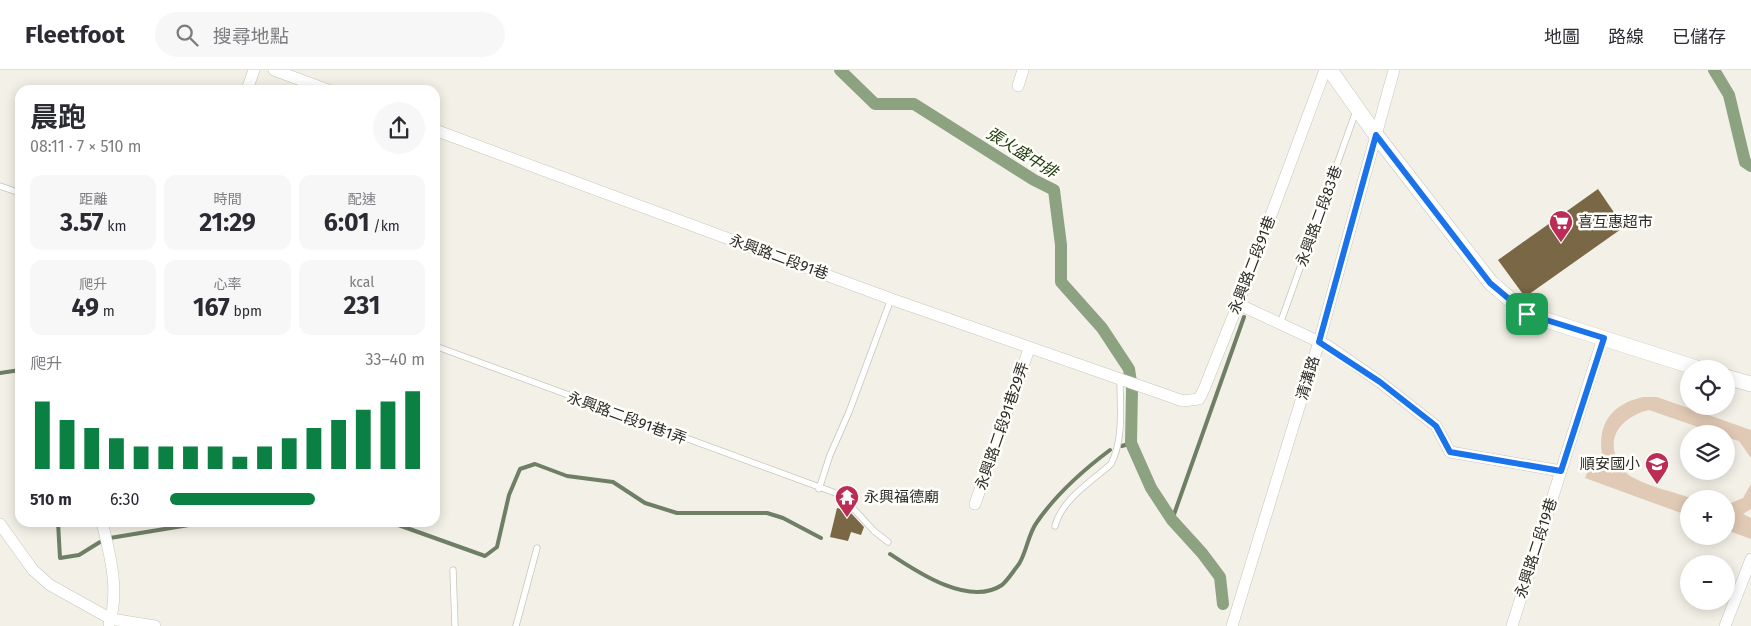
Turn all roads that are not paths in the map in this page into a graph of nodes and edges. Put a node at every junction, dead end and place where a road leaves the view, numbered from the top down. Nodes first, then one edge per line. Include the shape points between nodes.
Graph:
1 (254, 70) edge
2 (274, 70) edge
3 (1023, 70) edge
4 (1325, 70) edge
5 (1330, 70) edge
6 (1394, 70) edge
7 (249, 85) edge
8 (314, 85) edge
9 (1018, 86) dead end
10 (1357, 108) junction
11 (440, 132) edge
12 (1376, 135) junction
13 (0, 186) edge
14 (15, 191) edge
15 (891, 299) junction
16 (1238, 304) junction
17 (1280, 324) junction
18 (1604, 338) junction
19 (1319, 342) junction
20 (440, 348) edge
21 (1029, 349) junction
22 (1680, 363) edge
23 (1122, 380) junction
24 (1735, 380) edge
25 (1751, 384) edge
26 (1561, 471) junction
27 (819, 489) junction
28 (975, 504) dead end
29 (0, 524) edge
30 (1055, 526) dead end
31 (103, 527) edge
32 (888, 542) dead end
33 (537, 548) dead end
34 (1751, 559) edge
35 (453, 570) dead end
36 (109, 622) edge
37 (1234, 622) edge
38 (156, 626) edge
39 (455, 626) edge
40 (516, 626) edge
41 (1512, 626) edge
42 (1725, 626) edge

1 - 7 street
2 - 8 street
3 - 9 street
4 - 16 street, 永興路二段91巷
5 - 10 street
6 - 12 street, 清溝路
10 - 12 street
10 - 17 lane, 永興路二段83巷
11 - 15 street, 永興路二段91巷
12 - 18 street via 1490,283 1527,314
12 - 19 street, 清溝路
13 - 14 lane
15 - 21 street, 永興路二段91巷
15 - 27 lane
16 - 17 street
16 - 23 street, 永興路二段91巷 via 1199,399 1183,401
17 - 19 street
18 - 22 street
18 - 26 street, 永興路二段19巷
19 - 26 street via 1380,382 1436,426 1450,452
19 - 37 street, 清溝路
20 - 27 lane, 永興路二段91巷1弄
21 - 23 street, 永興路二段91巷
21 - 28 street, 永興路二段91巷29弄
23 - 30 lane via 1119,437 1114,458 1058,514
24 - 25 street
26 - 41 street, 永興路二段19巷
27 - 32 lane, 永興路二段91巷1弄 via 841,495
29 - 36 street via 34,570 50,585
31 - 36 street via 115,598
33 - 40 lane
34 - 42 street
35 - 39 lane
36 - 38 street

